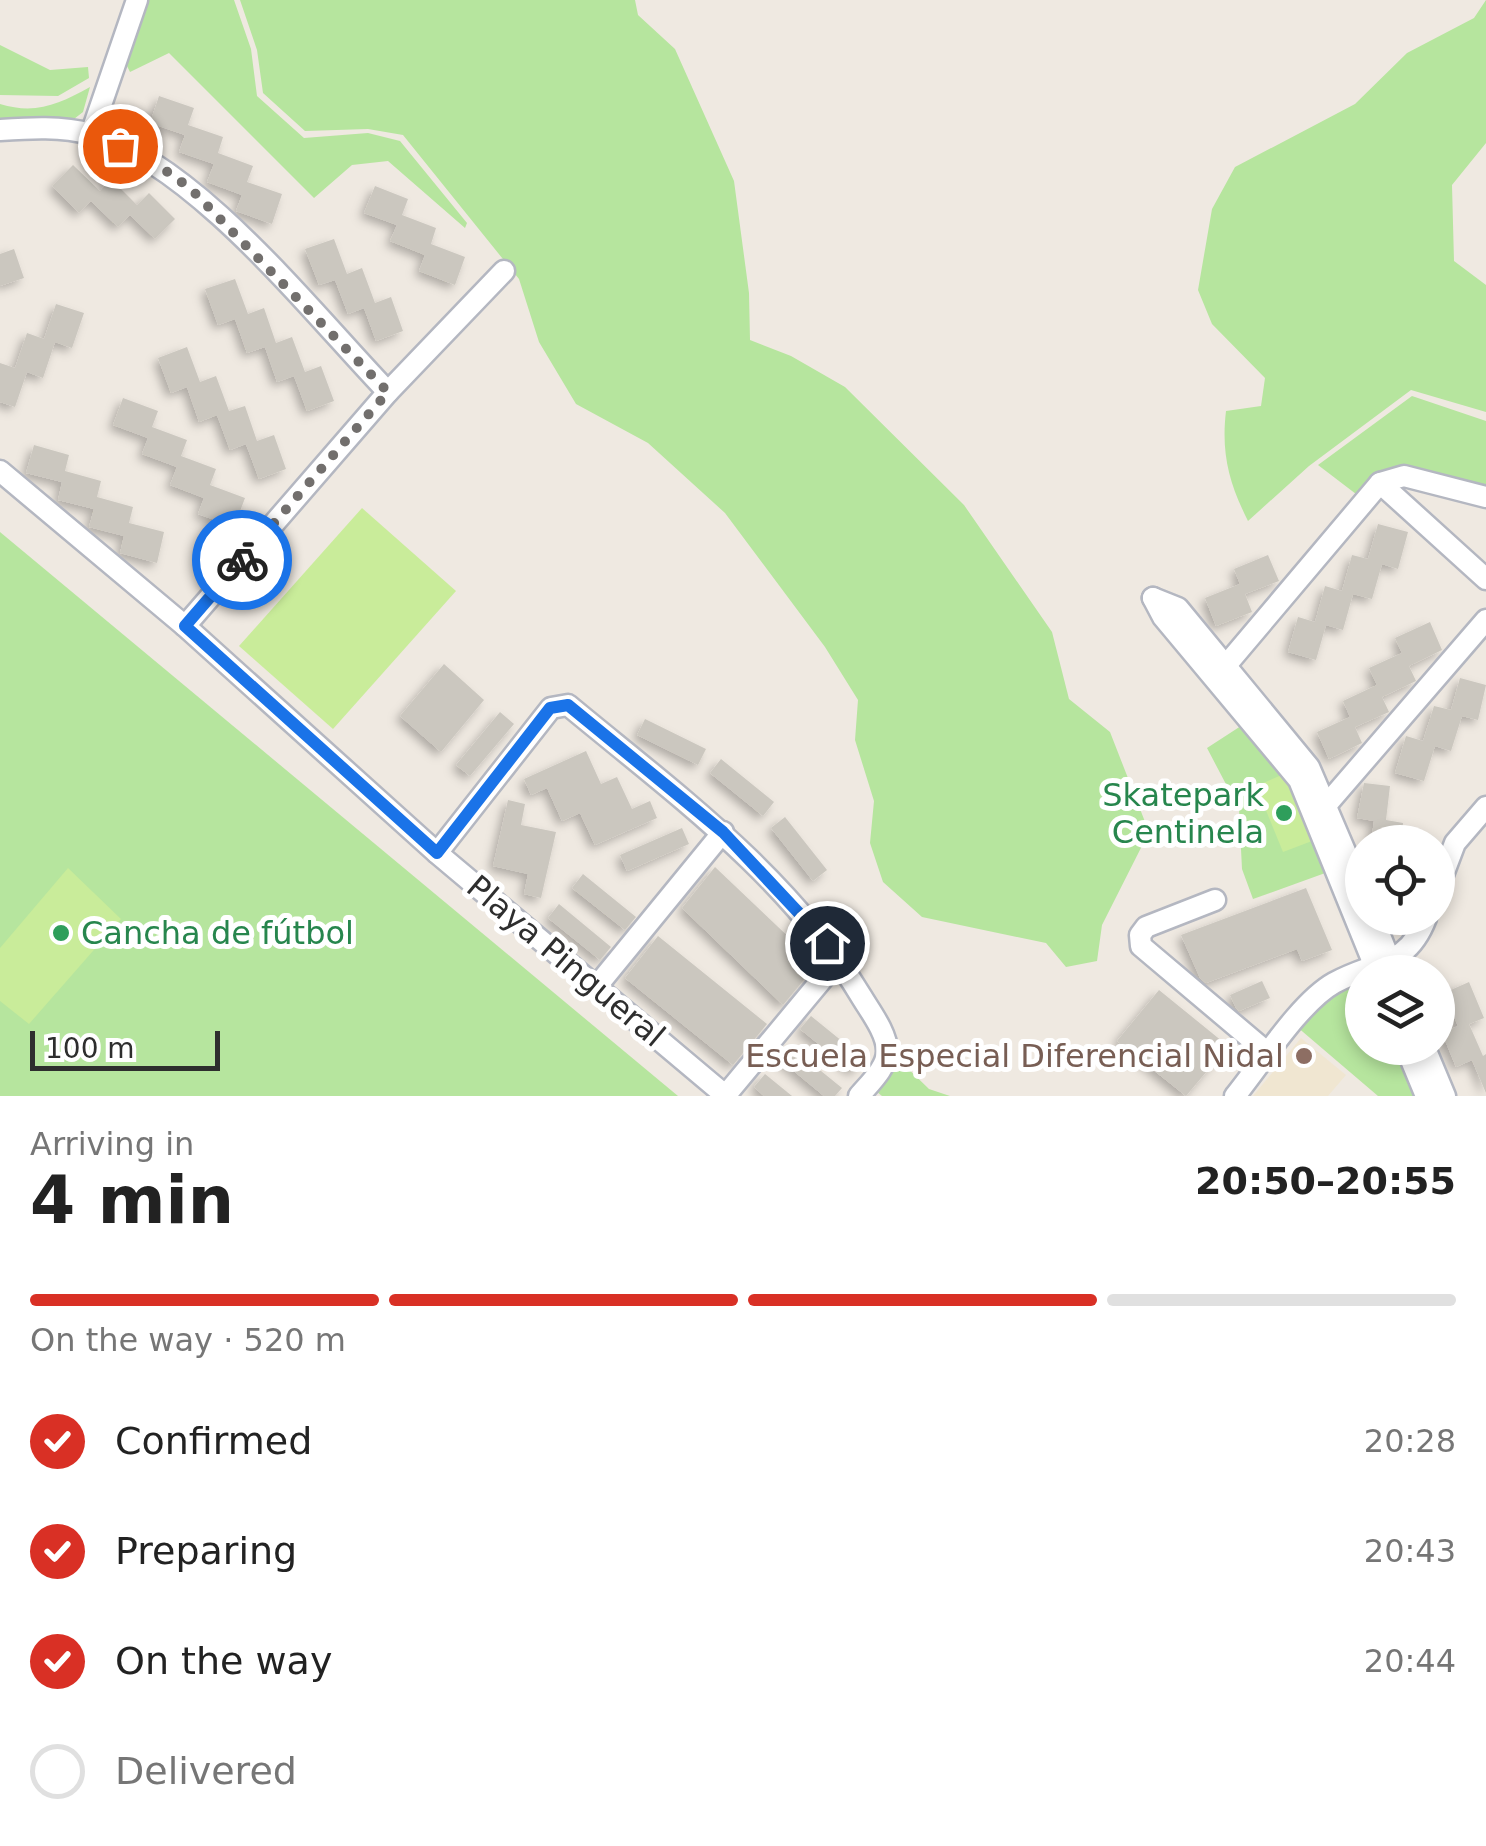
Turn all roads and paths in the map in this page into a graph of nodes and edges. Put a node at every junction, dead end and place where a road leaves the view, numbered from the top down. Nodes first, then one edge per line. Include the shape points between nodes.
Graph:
1 (137, 0) edge
2 (0, 130) edge
3 (91, 134) junction
4 (504, 271) dead end
5 (388, 392) junction
6 (0, 471) edge
7 (1380, 484) junction
8 (1486, 497) edge
9 (1486, 579) edge
10 (1486, 620) edge
11 (185, 626) junction
12 (1221, 672) junction
13 (1328, 803) junction
14 (1486, 807) edge
15 (723, 832) junction
16 (1455, 842) edge
17 (1345, 846) edge
18 (437, 853) junction
19 (1215, 900) dead end
20 (1417, 935) edge
21 (1378, 955) edge
22 (1401, 955) edge
23 (839, 959) junction
24 (1345, 980) edge
25 (597, 986) junction
26 (1270, 1054) junction
27 (1413, 1065) edge
28 (1432, 1065) edge
29 (726, 1096) edge
30 (859, 1096) edge
31 (1235, 1096) edge
32 (1426, 1096) edge
33 (1444, 1096) edge

1 - 3 street
2 - 3 street
3 - 5 street via 148,158 190,188
4 - 5 street
5 - 11 street
6 - 11 street, Playa Pingueral
7 - 8 street via 1404,476
7 - 9 street
7 - 12 street
10 - 13 street
11 - 18 street, Playa Pingueral
12 - 13 street via 1310,767
12 - 21 street via 1299,780
13 - 17 street
14 - 16 street
15 - 18 street via 561,704 550,708
15 - 23 street
15 - 25 street
18 - 25 street, Playa Pingueral
19 - 26 street via 1146,927 1141,946
20 - 22 street
23 - 29 street
23 - 30 street via 887,1052
24 - 26 street via 1331,984
25 - 29 street, Playa Pingueral
26 - 31 street
27 - 32 street
28 - 33 street

